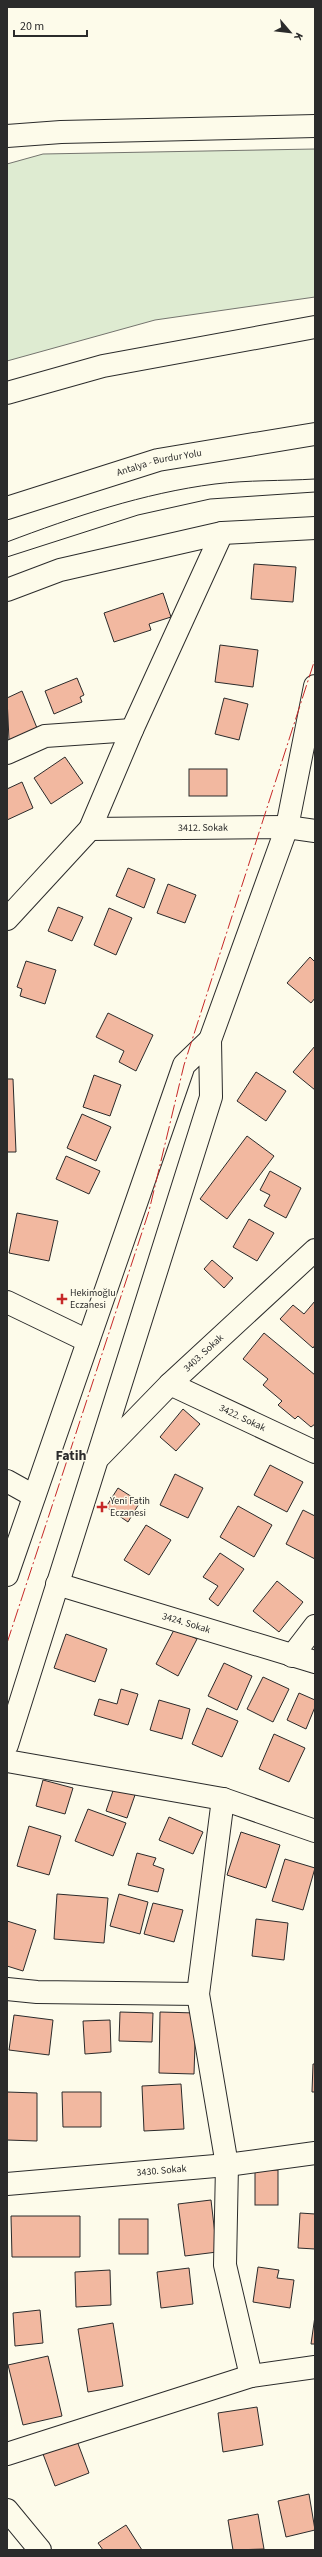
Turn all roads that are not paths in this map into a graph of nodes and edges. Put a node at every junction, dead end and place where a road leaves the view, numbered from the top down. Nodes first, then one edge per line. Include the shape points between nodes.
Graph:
1 (315, 126) edge
2 (7, 136) edge
3 (315, 327) edge
4 (7, 393) edge
5 (315, 434) edge
6 (7, 508) edge
7 (315, 528) edge
8 (222, 534) junction
9 (7, 590) edge
10 (315, 686) edge
11 (132, 730) junction
12 (7, 753) edge
13 (287, 827) junction
14 (90, 829) junction
15 (315, 831) edge
16 (7, 919) edge
17 (210, 1040) junction
18 (315, 1250) edge
19 (7, 1302) edge
20 (88, 1341) junction
21 (170, 1384) junction
22 (315, 1452) edge
23 (96, 1460) junction
24 (7, 1481) edge
25 (34, 1496) junction
26 (7, 1575) edge
27 (57, 1584) junction
28 (315, 1626) edge
29 (292, 1656) junction
30 (315, 1662) edge
31 (7, 1745) edge
32 (7, 1761) edge
33 (223, 1799) junction
34 (315, 1831) edge
35 (7, 1989) edge
36 (198, 1994) junction
37 (315, 2153) edge
38 (227, 2165) junction
39 (7, 2184) edge
40 (315, 2367) edge
41 (251, 2376) junction
42 (7, 2454) edge
43 (7, 2510) edge
44 (40, 2550) edge

1 - 2 main road via 61,132
3 - 4 main road via 103,366
5 - 6 main road, Antalya - Burdur Yolu via 158,460
7 - 8 main road
8 - 9 main road via 60,570
8 - 11 main road
10 - 13 main road
11 - 12 main road via 45,736
11 - 14 main road
13 - 14 main road, 3412. Sokak
13 - 15 main road, 3412. Sokak
13 - 17 main road
14 - 16 main road
17 - 20 main road via 184,1065
17 - 23 main road via 211,1097
18 - 21 main road, 3403. Sokak
19 - 20 main road
20 - 25 main road
21 - 22 main road, 3422. Sokak
21 - 23 main road, 3403. Sokak
23 - 27 main road
24 - 25 main road
25 - 26 main road
27 - 29 main road, 3424. Sokak
27 - 31 main road
28 - 29 main road
29 - 30 main road, 3424. Sokak
32 - 33 main road
33 - 34 main road
33 - 36 main road
35 - 36 main road via 37,1992
36 - 38 main road
37 - 38 main road, 3430. Sokak
38 - 39 main road, 3430. Sokak
38 - 41 main road via 225,2265
40 - 41 main road
41 - 42 main road
43 - 44 main road

